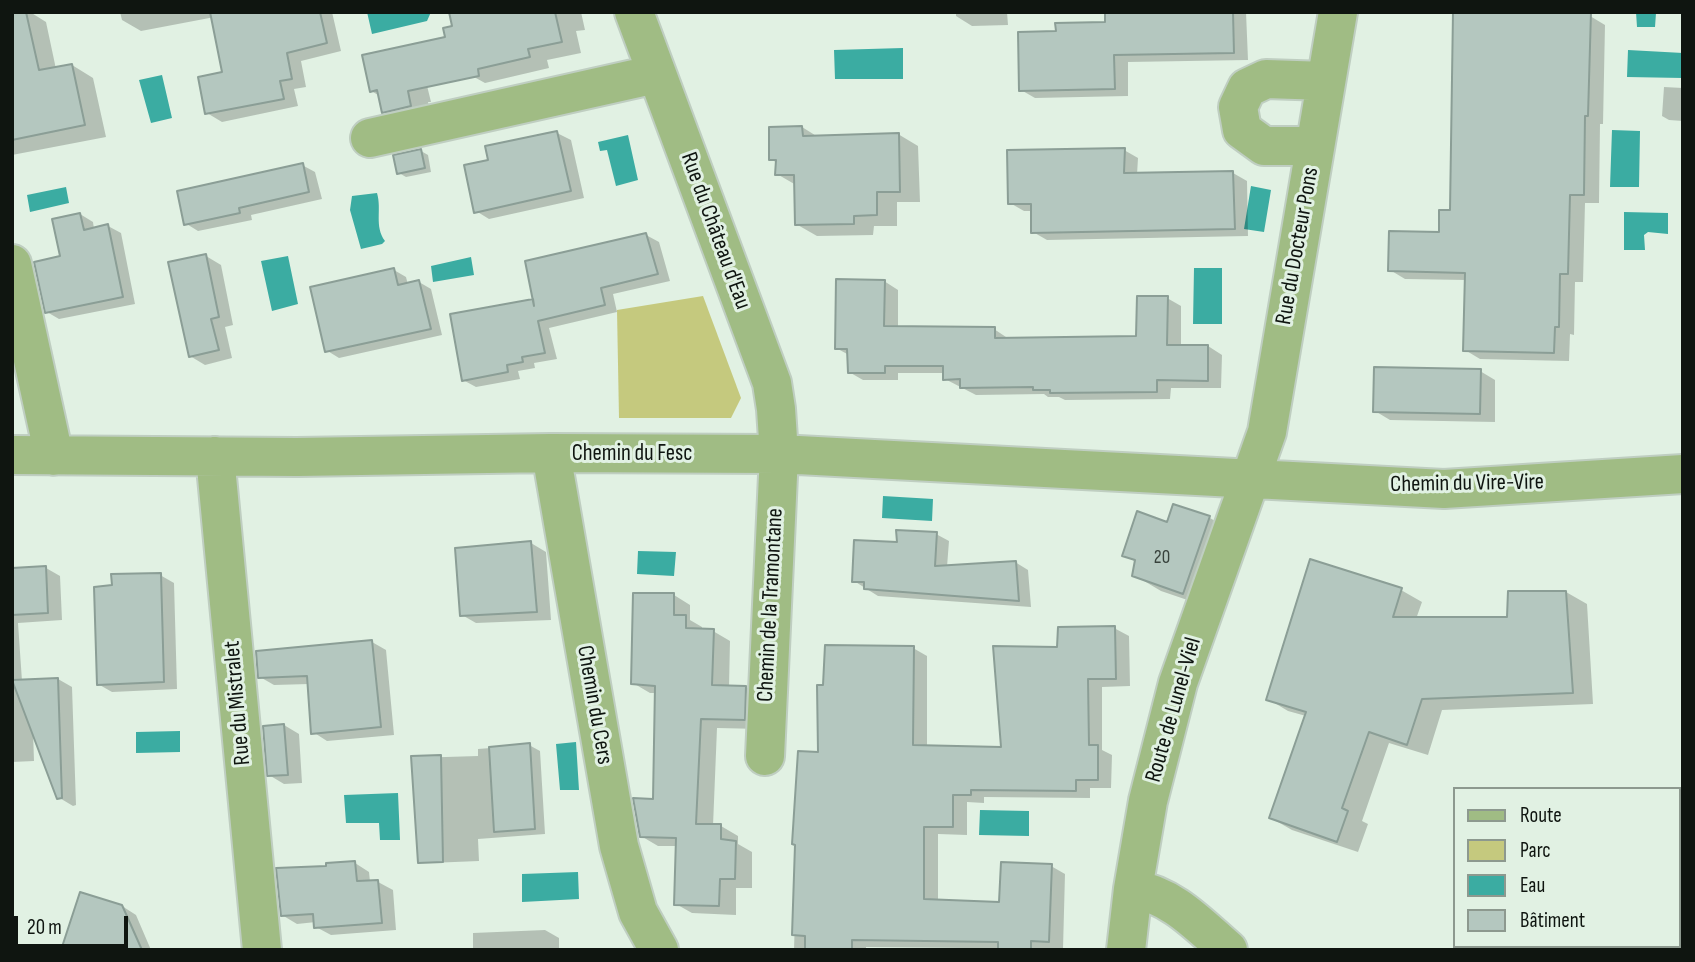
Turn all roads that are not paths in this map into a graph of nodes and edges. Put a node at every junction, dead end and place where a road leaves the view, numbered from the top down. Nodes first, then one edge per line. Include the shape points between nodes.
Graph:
1 (634, 12) edge
2 (1338, 12) edge
3 (656, 74) junction
4 (1326, 81) junction
5 (370, 138) dead end
6 (1315, 146) junction
7 (12, 264) edge
8 (551, 453) junction
9 (779, 454) junction
10 (12, 455) edge
11 (54, 456) junction
12 (215, 456) junction
13 (1683, 474) edge
14 (1250, 478) junction
15 (765, 756) dead end
16 (1133, 889) junction
17 (262, 950) edge
18 (659, 950) edge
19 (1126, 950) edge
20 (1228, 950) edge

1 - 3 street, Rue du Château d'Eau
2 - 4 street, Rue du Docteur Pons
3 - 5 street
3 - 9 street, Rue du Château d'Eau via 772,383
4 - 6 street, Rue du Docteur Pons
4 - 6 street via 1266,79 1247,88 1238,107 1242,130 1264,146
6 - 14 street, Rue du Docteur Pons via 1267,432
7 - 11 street
8 - 9 street, Chemin du Fesc
8 - 12 street, Chemin du Fesc
8 - 18 street, Chemin du Cers via 619,846 638,912
9 - 14 street, Chemin du Fesc
9 - 15 street, Chemin de la Tramontane
10 - 11 street, Chemin du Fesc
11 - 12 street, Chemin du Fesc
12 - 17 street, Rue du Mistralet
13 - 14 street, Chemin du Vire-Vire via 1444,489
14 - 16 street, Route de Lunel-Viel via 1178,684 1148,801
16 - 19 street, Route de Lunel-Viel
16 - 20 street via 1170,901

